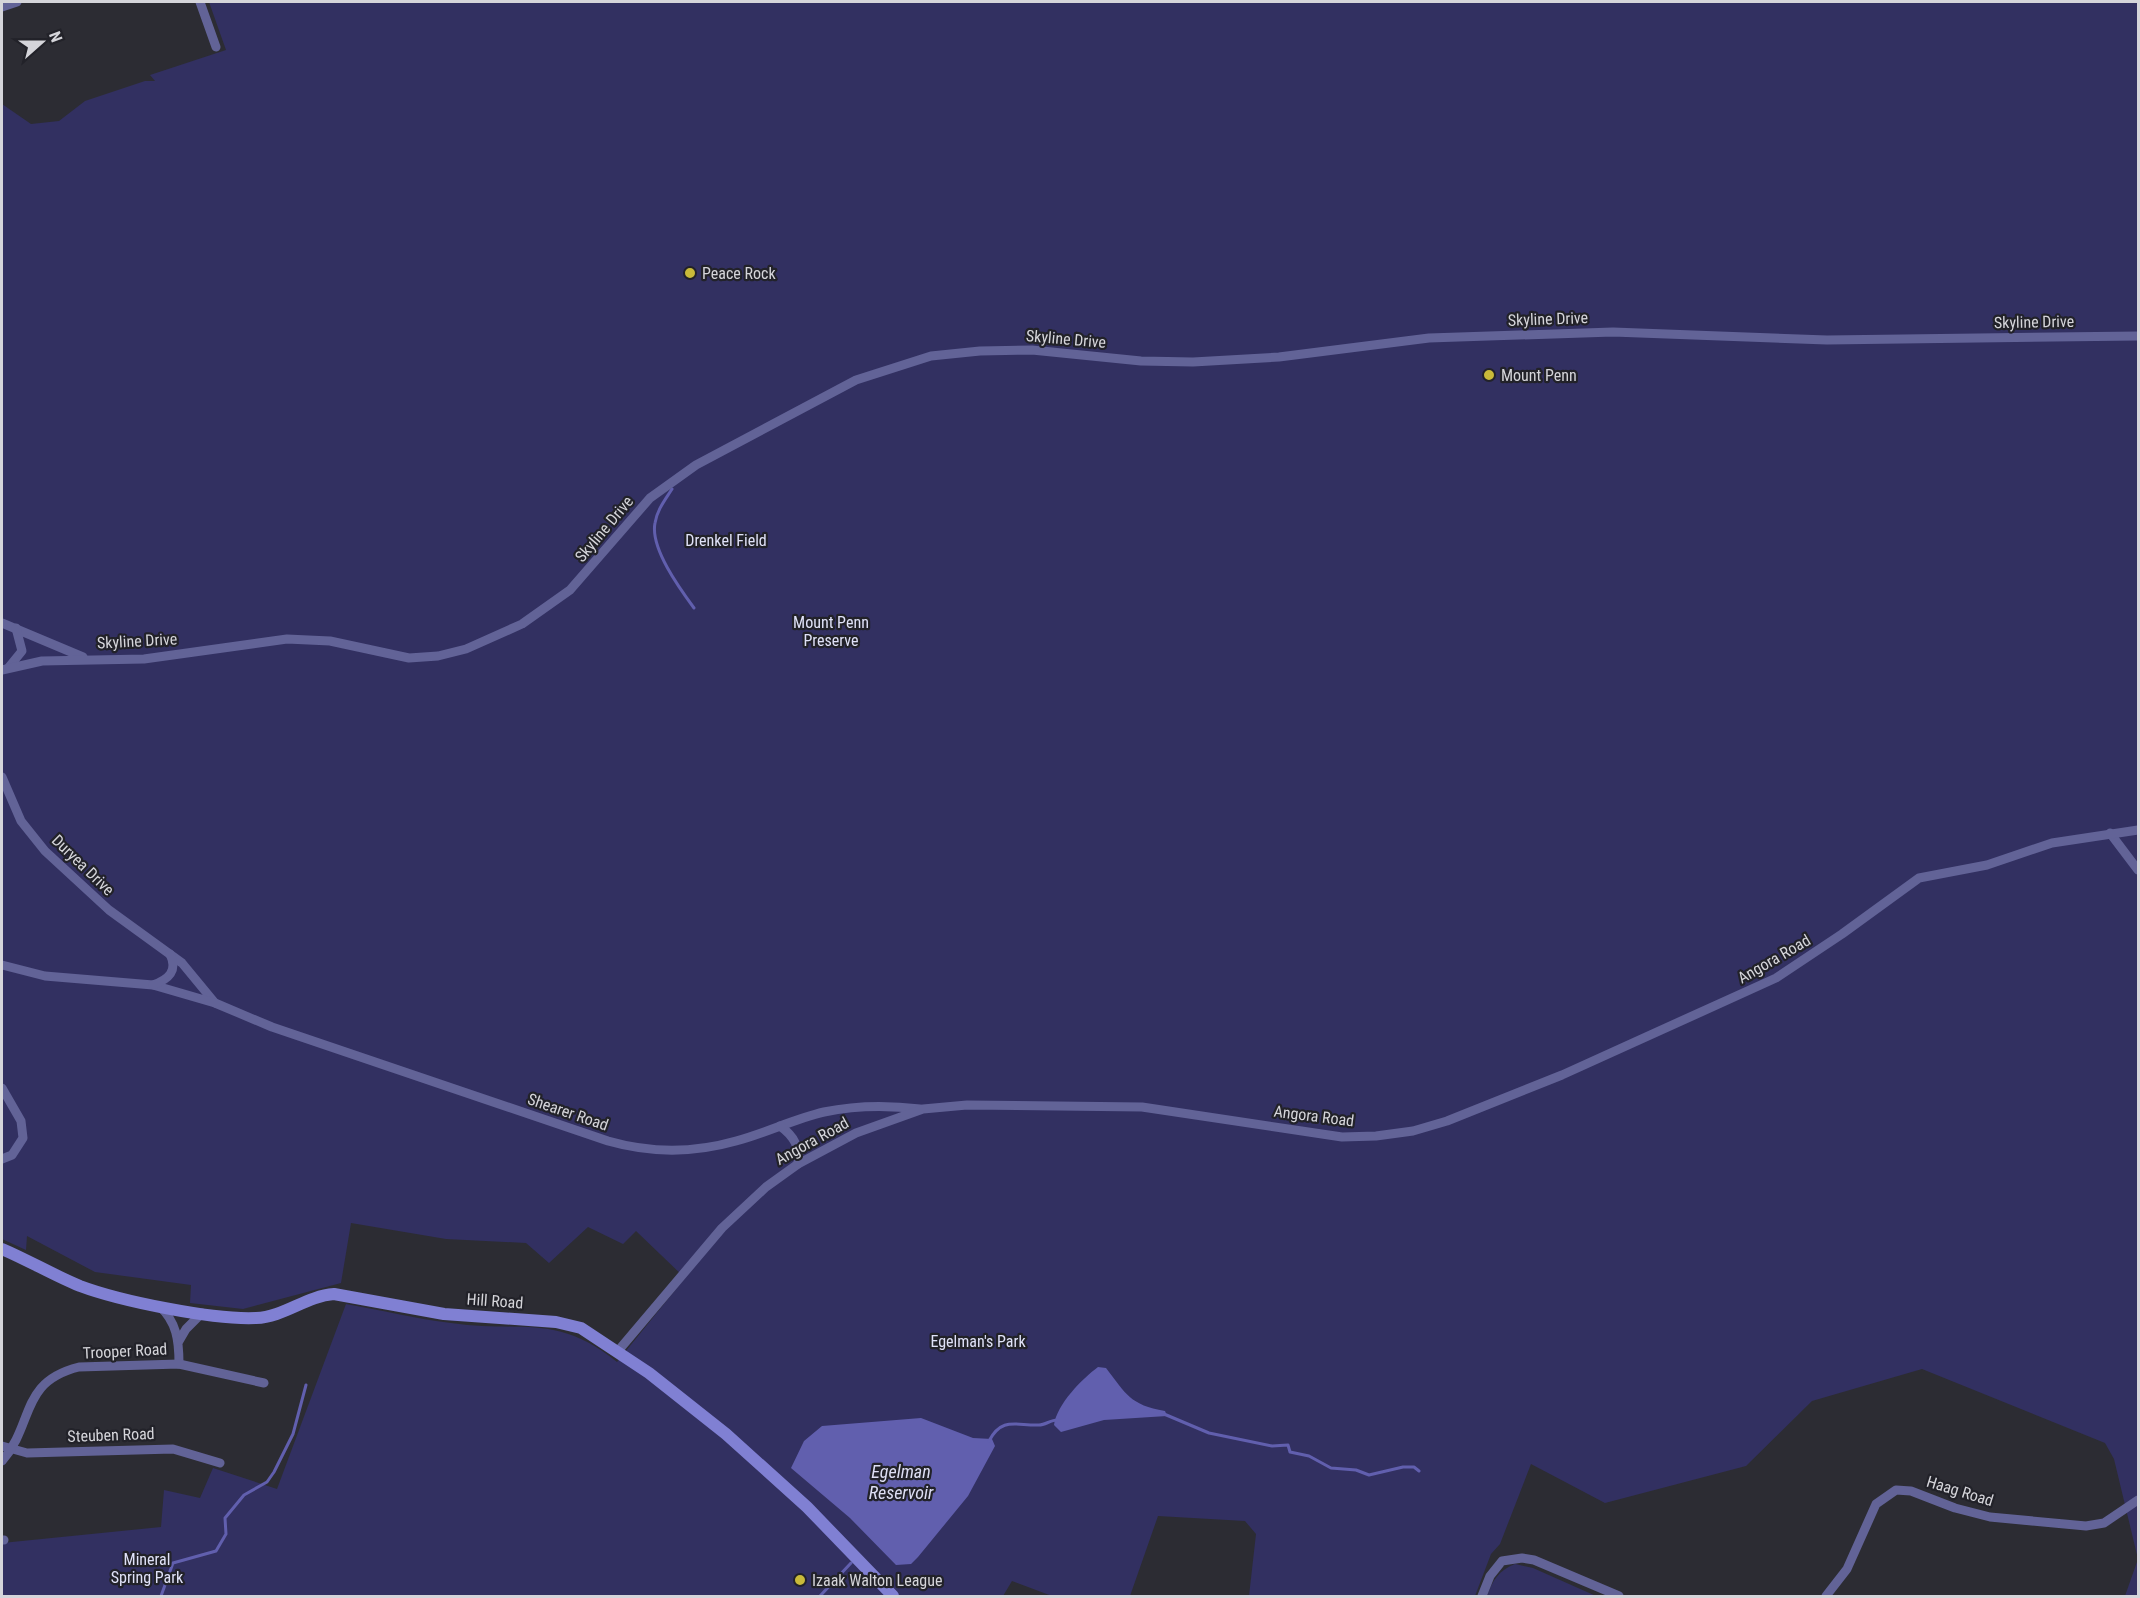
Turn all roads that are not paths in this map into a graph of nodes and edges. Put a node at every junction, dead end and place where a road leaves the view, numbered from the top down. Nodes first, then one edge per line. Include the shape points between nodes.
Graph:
1 (17, 2) edge
2 (200, 2) edge
3 (2, 7) edge
4 (216, 47) dead end
5 (2139, 336) edge
6 (2, 622) edge
7 (16, 628) junction
8 (88, 658) junction
9 (3, 670) edge
10 (2, 777) edge
11 (2139, 830) edge
12 (2110, 833) junction
13 (2139, 870) edge
14 (169, 952) junction
15 (2, 964) edge
16 (153, 985) junction
17 (215, 1004) junction
18 (2, 1088) edge
19 (923, 1109) junction
20 (780, 1126) junction
21 (2, 1160) edge
22 (798, 1164) junction
23 (2, 1241) edge
24 (6, 1251) edge
25 (158, 1305) junction
26 (203, 1312) junction
27 (179, 1341) junction
28 (618, 1351) junction
29 (179, 1364) junction
30 (264, 1383) dead end
31 (2, 1446) edge
32 (11, 1450) junction
33 (2, 1461) edge
34 (220, 1463) dead end
35 (2139, 1500) edge
36 (893, 1596) edge
37 (1482, 1596) edge
38 (1619, 1596) edge
39 (1826, 1596) edge

1 - 3 street
2 - 4 street
5 - 8 street, Skyline Drive via 1827,340 1613,332 1420,339 1279,357 1193,362 1032,350 931,356 856,380 696,465 650,498 570,590 522,624 466,650 409,658 330,641 297,639 144,659
6 - 7 street, Skyline Drive
7 - 8 street, Skyline Drive
7 - 9 street, Skyline Drive via 22,651
8 - 9 street, Skyline Drive via 42,661
10 - 14 street, Duryea Drive via 21,820 45,851 109,910
11 - 12 street, Angora Road
12 - 13 street
12 - 19 street, Angora Road via 2052,843 1987,865 1919,878 1776,978 1562,1075 1413,1131 1342,1137 1142,1107 967,1105
14 - 16 street via 174,969 170,976
14 - 17 street, Duryea Drive
15 - 16 street via 45,976
16 - 17 street
17 - 20 street, Shearer Road via 272,1027 618,1144 656,1150 693,1149 735,1141
18 - 21 street via 21,1121 23,1138 12,1155
19 - 20 street, Shearer Road via 890,1105 848,1108
19 - 22 street, Angora Road via 856,1133
20 - 22 street via 793,1138
22 - 28 street, Angora Road via 766,1186 729,1221
23 - 24 street, Hill Road
24 - 25 street, Hill Road via 82,1287
25 - 26 street, Hill Road
25 - 27 street via 167,1314
26 - 27 street
26 - 28 street, Hill Road via 269,1316 334,1294 444,1314 565,1323 581,1328
27 - 29 street
28 - 36 street, Hill Road via 742,1449 807,1507
29 - 30 street, Trooper Road
29 - 32 street, Trooper Road via 80,1367 51,1377 34,1396
31 - 32 street, Steuben Road
32 - 33 street, Trooper Road
32 - 34 street, Steuben Road via 27,1453 173,1449
35 - 39 street, Haag Road via 2104,1523 2086,1526 1990,1517 1911,1491 1896,1490 1876,1504 1846,1569
37 - 38 street via 1502,1561 1522,1558

